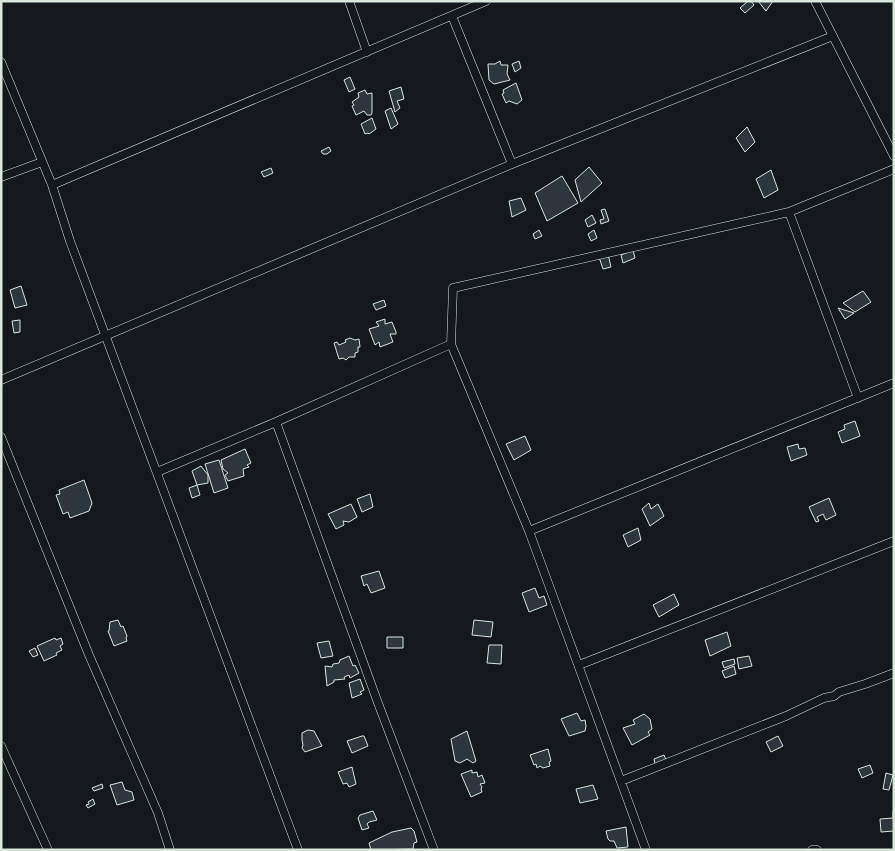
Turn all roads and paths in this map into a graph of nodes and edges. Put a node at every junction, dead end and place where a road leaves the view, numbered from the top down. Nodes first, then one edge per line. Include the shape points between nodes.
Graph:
1 (349, 1) edge
2 (486, 1) edge
3 (815, 1) edge
4 (452, 16) junction
5 (834, 36) junction
6 (367, 52) junction
7 (1, 62) edge
8 (894, 156) edge
9 (42, 162) junction
10 (512, 164) junction
11 (894, 169) edge
12 (1, 177) edge
13 (52, 185) junction
14 (789, 212) junction
15 (105, 336) junction
16 (451, 344) junction
17 (1, 380) edge
18 (894, 383) edge
19 (858, 398) junction
20 (276, 422) junction
21 (1, 437) edge
22 (157, 472) junction
23 (528, 531) junction
24 (894, 541) edge
25 (579, 665) junction
26 (894, 672) edge
27 (1, 746) edge
28 (621, 781) junction
29 (48, 850) edge
30 (170, 850) edge
31 (298, 850) edge
32 (434, 850) edge
33 (646, 850) edge
34 (812, 850) edge
35 (817, 850) edge

1 - 6 street
2 - 4 street
3 - 5 street
4 - 6 street
4 - 10 street
5 - 8 street
5 - 10 street
6 - 13 street
7 - 9 street
9 - 12 street
9 - 13 street
10 - 15 street
11 - 14 street
13 - 15 street
14 - 16 street via 453,288
14 - 19 street
15 - 17 street
15 - 22 street
16 - 20 street
16 - 23 street
18 - 19 street
19 - 23 street
20 - 22 street
20 - 32 street
21 - 30 street via 158,813
22 - 31 street
23 - 25 street
24 - 25 street
25 - 28 street
26 - 28 street
27 - 29 street
28 - 33 street
34 - 35 street

